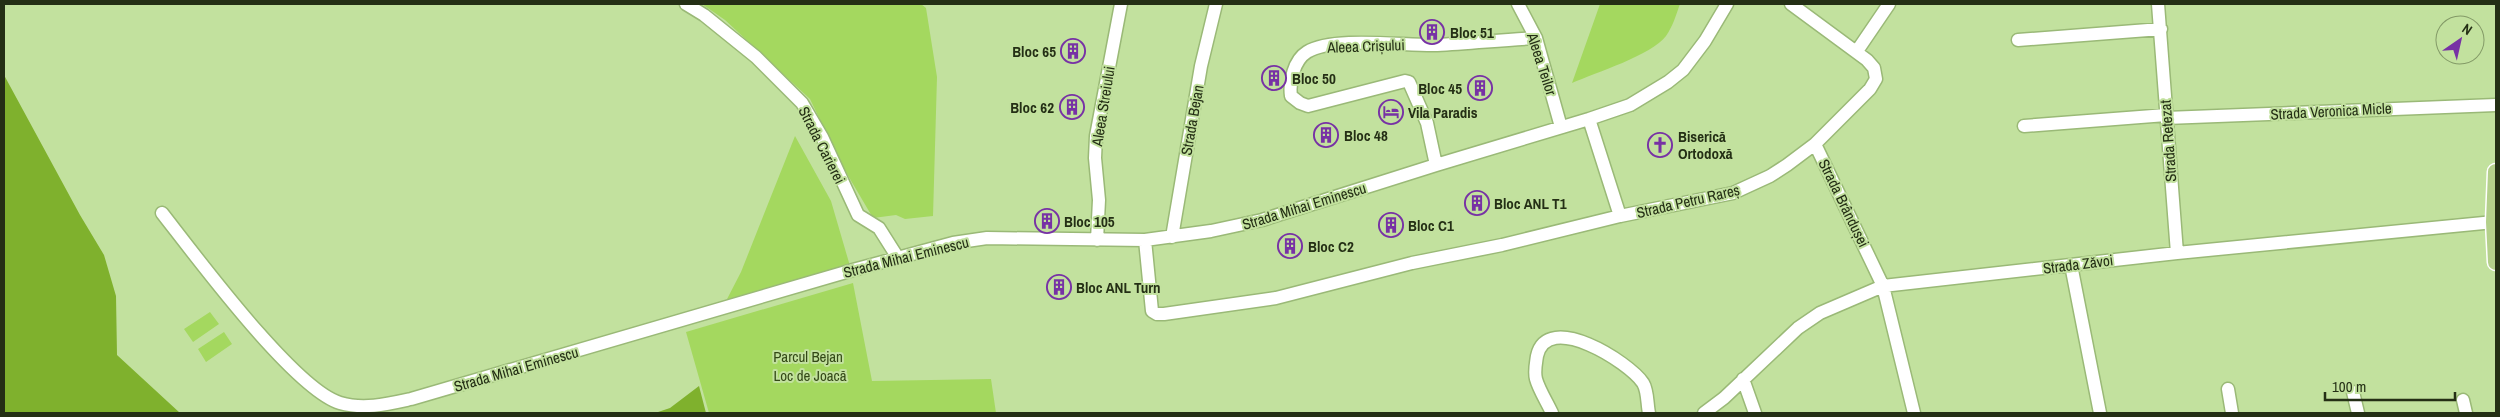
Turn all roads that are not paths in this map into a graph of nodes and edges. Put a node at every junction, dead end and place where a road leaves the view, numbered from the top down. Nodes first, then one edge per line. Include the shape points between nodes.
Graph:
1 (686, 4) edge
2 (1121, 4) edge
3 (1216, 4) edge
4 (1518, 4) edge
5 (1791, 4) edge
6 (1889, 4) edge
7 (2158, 4) edge
8 (1723, 7) edge
9 (2161, 29) junction
10 (1536, 38) junction
11 (2018, 40) dead end
12 (1857, 52) junction
13 (2496, 105) edge
14 (2166, 116) junction
15 (1589, 119) junction
16 (2024, 126) dead end
17 (1562, 127) junction
18 (1815, 144) junction
19 (1436, 165) junction
20 (2496, 172) edge
21 (162, 213) dead end
22 (1620, 216) junction
23 (2494, 222) junction
24 (1172, 237) junction
25 (1098, 240) junction
26 (1145, 240) junction
27 (2177, 253) junction
28 (898, 258) junction
29 (2496, 260) edge
30 (2071, 265) junction
31 (1883, 286) junction
32 (1743, 379) junction
33 (2228, 389) dead end
34 (2353, 392) dead end
35 (2463, 400) dead end
36 (1707, 412) edge
37 (1552, 413) edge
38 (1649, 413) edge
39 (1755, 413) edge
40 (1914, 413) edge
41 (2100, 413) edge
42 (2232, 413) edge
43 (2358, 413) edge
44 (2466, 413) edge

1 - 28 street, Strada Carierei via 756,57 802,103 822,137 858,215 879,228
2 - 25 street, Aleea Streiului via 1096,136
3 - 24 street, Strada Bejan via 1201,66
4 - 10 street, Aleea Teilor
5 - 12 street, Strada Brândușei
6 - 12 street
7 - 9 street, Strada Retezat
8 - 15 street, Strada Mihai Eminescu via 1683,70 1630,105
9 - 11 street
9 - 14 street, Strada Retezat
10 - 17 street, Aleea Teilor
10 - 19 street, Aleea Crișului via 1436,45 1339,44 1314,49 1300,58 1292,77 1291,96 1308,106 1409,82 1427,124
12 - 18 street, Strada Brândușei via 1874,68 1876,79
13 - 14 street, Strada Veronica Micle
14 - 16 street, Strada Veronica Micle
14 - 27 street, Strada Retezat
15 - 17 street, Strada Mihai Eminescu
15 - 22 street, Strada Petru Rareș
17 - 19 street, Strada Mihai Eminescu
18 - 22 street, Strada Petru Rareș via 1770,176 1732,193
18 - 31 street, Strada Brândușei
19 - 24 street, Strada Mihai Eminescu via 1262,220
20 - 23 main road
21 - 28 street, Strada Mihai Eminescu via 264,338 304,380 339,402 360,407 411,399
22 - 26 street via 1502,245 1412,262 1276,298 1164,314 1152,310
23 - 27 street, Strada Zăvoi
23 - 29 main road
24 - 26 street, Strada Mihai Eminescu
25 - 26 street, Strada Mihai Eminescu
25 - 28 street, Strada Mihai Eminescu via 987,238 953,243
27 - 30 street, Strada Zăvoi
30 - 31 street, Strada Zăvoi
30 - 41 street
31 - 32 street, Strada Zăvoi via 1820,313 1798,328
31 - 40 street, Strada Brândușei
32 - 36 street, Strada Zăvoi
32 - 39 street
33 - 42 street
34 - 43 street
35 - 44 street
37 - 38 street via 1536,379 1536,364 1544,343 1563,336 1600,350 1631,371 1644,386

